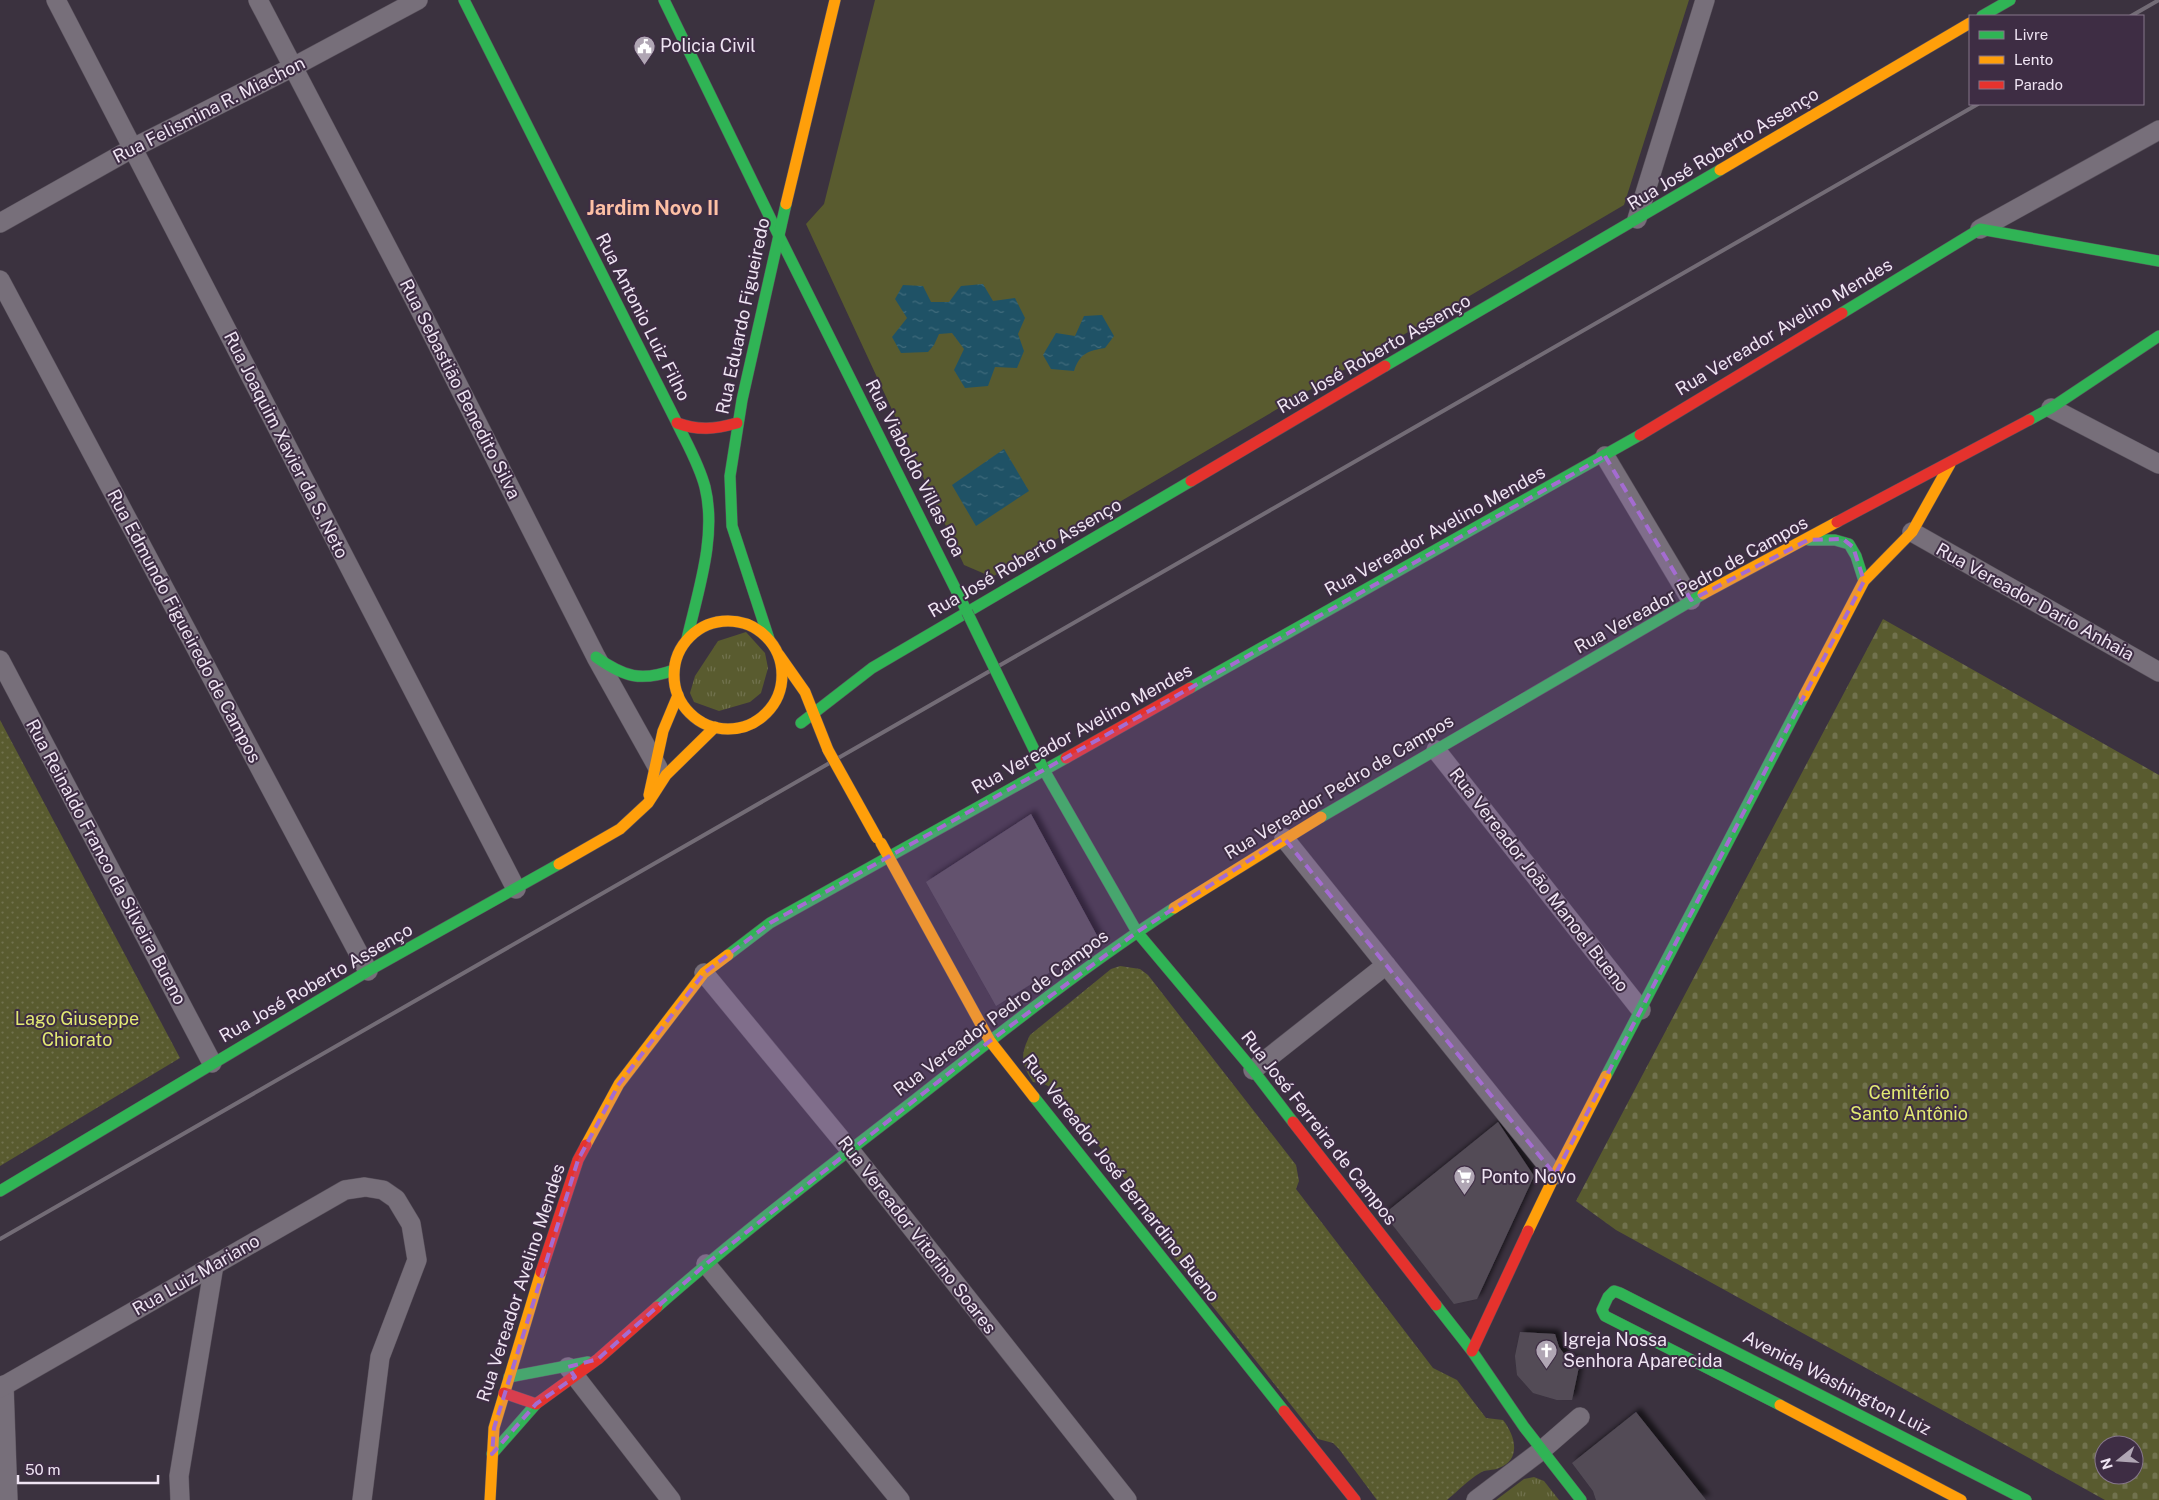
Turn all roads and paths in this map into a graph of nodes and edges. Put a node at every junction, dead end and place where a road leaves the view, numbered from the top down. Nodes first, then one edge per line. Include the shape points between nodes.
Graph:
1 (56, 0) edge
2 (258, 0) edge
3 (418, 0) edge
4 (464, 0) edge
5 (664, 0) edge
6 (835, 0) edge
7 (1705, 0) edge
8 (2010, 0) edge
9 (1984, 15) edge
10 (1969, 24) edge
11 (293, 67) junction
12 (2159, 130) edge
13 (133, 148) junction
14 (1637, 220) junction
15 (0, 223) edge
16 (1980, 229) junction
17 (779, 236) junction
18 (2159, 260) edge
19 (0, 280) edge
20 (2159, 336) edge
21 (2051, 408) junction
22 (677, 423) junction
23 (737, 423) junction
24 (1605, 456) junction
25 (1950, 464) junction
26 (2159, 464) edge
27 (1912, 532) junction
28 (1808, 540) junction
29 (1864, 581) junction
30 (1691, 600) junction
31 (967, 612) junction
32 (687, 639) junction
33 (769, 639) junction
34 (778, 654) junction
35 (596, 657) junction
36 (0, 660) edge
37 (674, 670) junction
38 (2159, 672) edge
39 (678, 695) junction
40 (770, 709) junction
41 (813, 712) junction
42 (801, 722) junction
43 (715, 727) junction
44 (822, 739) junction
45 (1436, 750) junction
46 (660, 770) junction
47 (1044, 770) junction
48 (1284, 838) junction
49 (890, 857) junction
50 (516, 889) junction
51 (1136, 932) junction
52 (1386, 965) junction
53 (368, 971) junction
54 (704, 973) junction
55 (1641, 1010) junction
56 (990, 1041) junction
57 (212, 1063) junction
58 (1253, 1070) junction
59 (850, 1150) junction
60 (1555, 1176) junction
61 (0, 1191) edge
62 (706, 1264) junction
63 (214, 1265) junction
64 (1472, 1351) junction
65 (571, 1372) junction
66 (509, 1377) junction
67 (2, 1386) edge
68 (504, 1394) junction
69 (536, 1404) junction
70 (1580, 1417) dead end
71 (1848, 1425) junction
72 (1542, 1450) junction
73 (492, 1454) junction
74 (8, 1500) edge
75 (180, 1500) edge
76 (362, 1500) edge
77 (490, 1500) edge
78 (670, 1500) edge
79 (900, 1500) edge
80 (1127, 1500) edge
81 (1355, 1500) edge
82 (1476, 1500) edge
83 (1581, 1500) edge
84 (1961, 1500) edge
85 (2026, 1500) edge

1 - 13 street, Rua Joaquim Xavier da S. Neto
2 - 11 street, Rua Sebastião Benedito Silva
3 - 11 street, Rua Felismina R. Miachon
4 - 22 main road, Rua Antonio Luiz Filho
5 - 17 main road, Rua Viaboldo Villas Boa
6 - 17 main road, Rua Eduardo Figueiredo
7 - 14 street
8 - 9 main road
10 - 14 main road, Rua José Roberto Assenço
11 - 13 street, Rua Felismina R. Miachon
11 - 35 street, Rua Sebastião Benedito Silva
12 - 16 street
13 - 15 street, Rua Felismina R. Miachon
13 - 50 street, Rua Joaquim Xavier da S. Neto
14 - 31 main road, Rua José Roberto Assenço
16 - 18 main road
16 - 24 main road, Rua Vereador Avelino Mendes
17 - 23 main road, Rua Eduardo Figueiredo
17 - 31 main road, Rua Viaboldo Villas Boa
19 - 53 street, Rua Edmundo Figueiredo de Campos
20 - 21 main road, Rua Vereador Pedro de Campos
21 - 25 main road, Rua Vereador Pedro de Campos
21 - 26 street
22 - 23 main road via 696,430 712,430
22 - 32 main road, Rua Antonio Luiz Filho via 705,487 708,510 704,560
23 - 33 main road, Rua Eduardo Figueiredo via 730,463 729,510 740,555
24 - 30 street
24 - 47 main road, Rua Vereador Avelino Mendes
25 - 27 main road
25 - 28 main road, Rua Vereador Pedro de Campos
27 - 29 main road
27 - 38 street, Rua Vereador Dario Anhaia
28 - 29 main road via 1843,539 1853,547
28 - 30 main road, Rua Vereador Pedro de Campos
29 - 55 main road
30 - 45 main road, Rua Vereador Pedro de Campos
31 - 41 main road, Rua José Roberto Assenço via 872,668
31 - 47 main road, Rua Viaboldo Villas Boa, bridge
32 - 33 main road via 706,625 728,620 751,625
32 - 37 main road
33 - 34 main road
34 - 40 main road via 782,673 779,692
34 - 41 main road via 797,678
35 - 37 main road via 627,676 646,678
35 - 46 street, Rua Sebastião Benedito Silva
36 - 57 street, Rua Reinaldo Franco da Silveira Bueno
37 - 39 main road
39 - 43 main road via 687,710
39 - 46 main road, Rua José Roberto Assenço via 665,724
40 - 42 main road
40 - 43 main road via 743,727
41 - 42 main road, Rua José Roberto Assenço
41 - 44 main road
42 - 44 main road
43 - 46 main road
44 - 49 main road, Rua Vereador José Bernardino Bueno, bridge
45 - 48 main road, Rua Vereador Pedro de Campos
45 - 55 street, Rua Vereador João Manoel Bueno
46 - 50 main road, Rua José Roberto Assenço via 648,804 620,829
47 - 49 main road, Rua Vereador Avelino Mendes
47 - 51 main road, Rua José Ferreira de Campos
48 - 51 main road, Rua Vereador Pedro de Campos
48 - 52 street
49 - 54 main road, Rua Vereador Avelino Mendes via 770,924
49 - 56 main road, Rua Vereador José Bernardino Bueno
50 - 53 main road, Rua José Roberto Assenço
51 - 56 main road, Rua Vereador Pedro de Campos
51 - 58 main road, Rua José Ferreira de Campos
52 - 58 street
52 - 60 street
53 - 57 main road, Rua José Roberto Assenço
54 - 59 street, Rua Vereador Vitorino Soares
54 - 66 main road, Rua Vereador Avelino Mendes via 619,1084 578,1160
55 - 60 main road
56 - 59 main road, Rua Vereador Pedro de Campos
56 - 81 main road, Rua Vereador José Bernardino Bueno
57 - 61 main road, Rua José Roberto Assenço
58 - 64 main road, Rua José Ferreira de Campos
59 - 62 main road, Rua Vereador Pedro de Campos
59 - 80 street, Rua Vereador Vitorino Soares
60 - 64 main road
62 - 65 main road, Rua Vereador Pedro de Campos via 598,1359
62 - 79 street
63 - 67 street, Rua Luiz Mariano
63 - 75 street via 179,1476
63 - 76 street, Rua Luiz Mariano via 345,1190 365,1187 383,1190 396,1199 411,1224 416,1260 380,1357
64 - 72 main road, Rua José Ferreira de Campos
65 - 66 main road, Rua Vereador Pedro de Campos
65 - 69 main road, Rua Vereador Pedro de Campos
65 - 78 street
66 - 68 main road, Rua Vereador Avelino Mendes
67 - 74 street
68 - 69 main road
68 - 73 main road, Rua Vereador Avelino Mendes via 494,1428
69 - 73 main road, Rua Vereador Pedro de Campos
70 - 72 street
71 - 71 main road, Avenida Washington Luiz via 1620,1293 1609,1293 1602,1310 1605,1316 1685,1355
71 - 84 main road, Avenida Washington Luiz
71 - 85 main road, Avenida Washington Luiz
72 - 82 street
72 - 83 main road, Rua José Ferreira de Campos
73 - 77 main road, Rua Vereador Avelino Mendes

